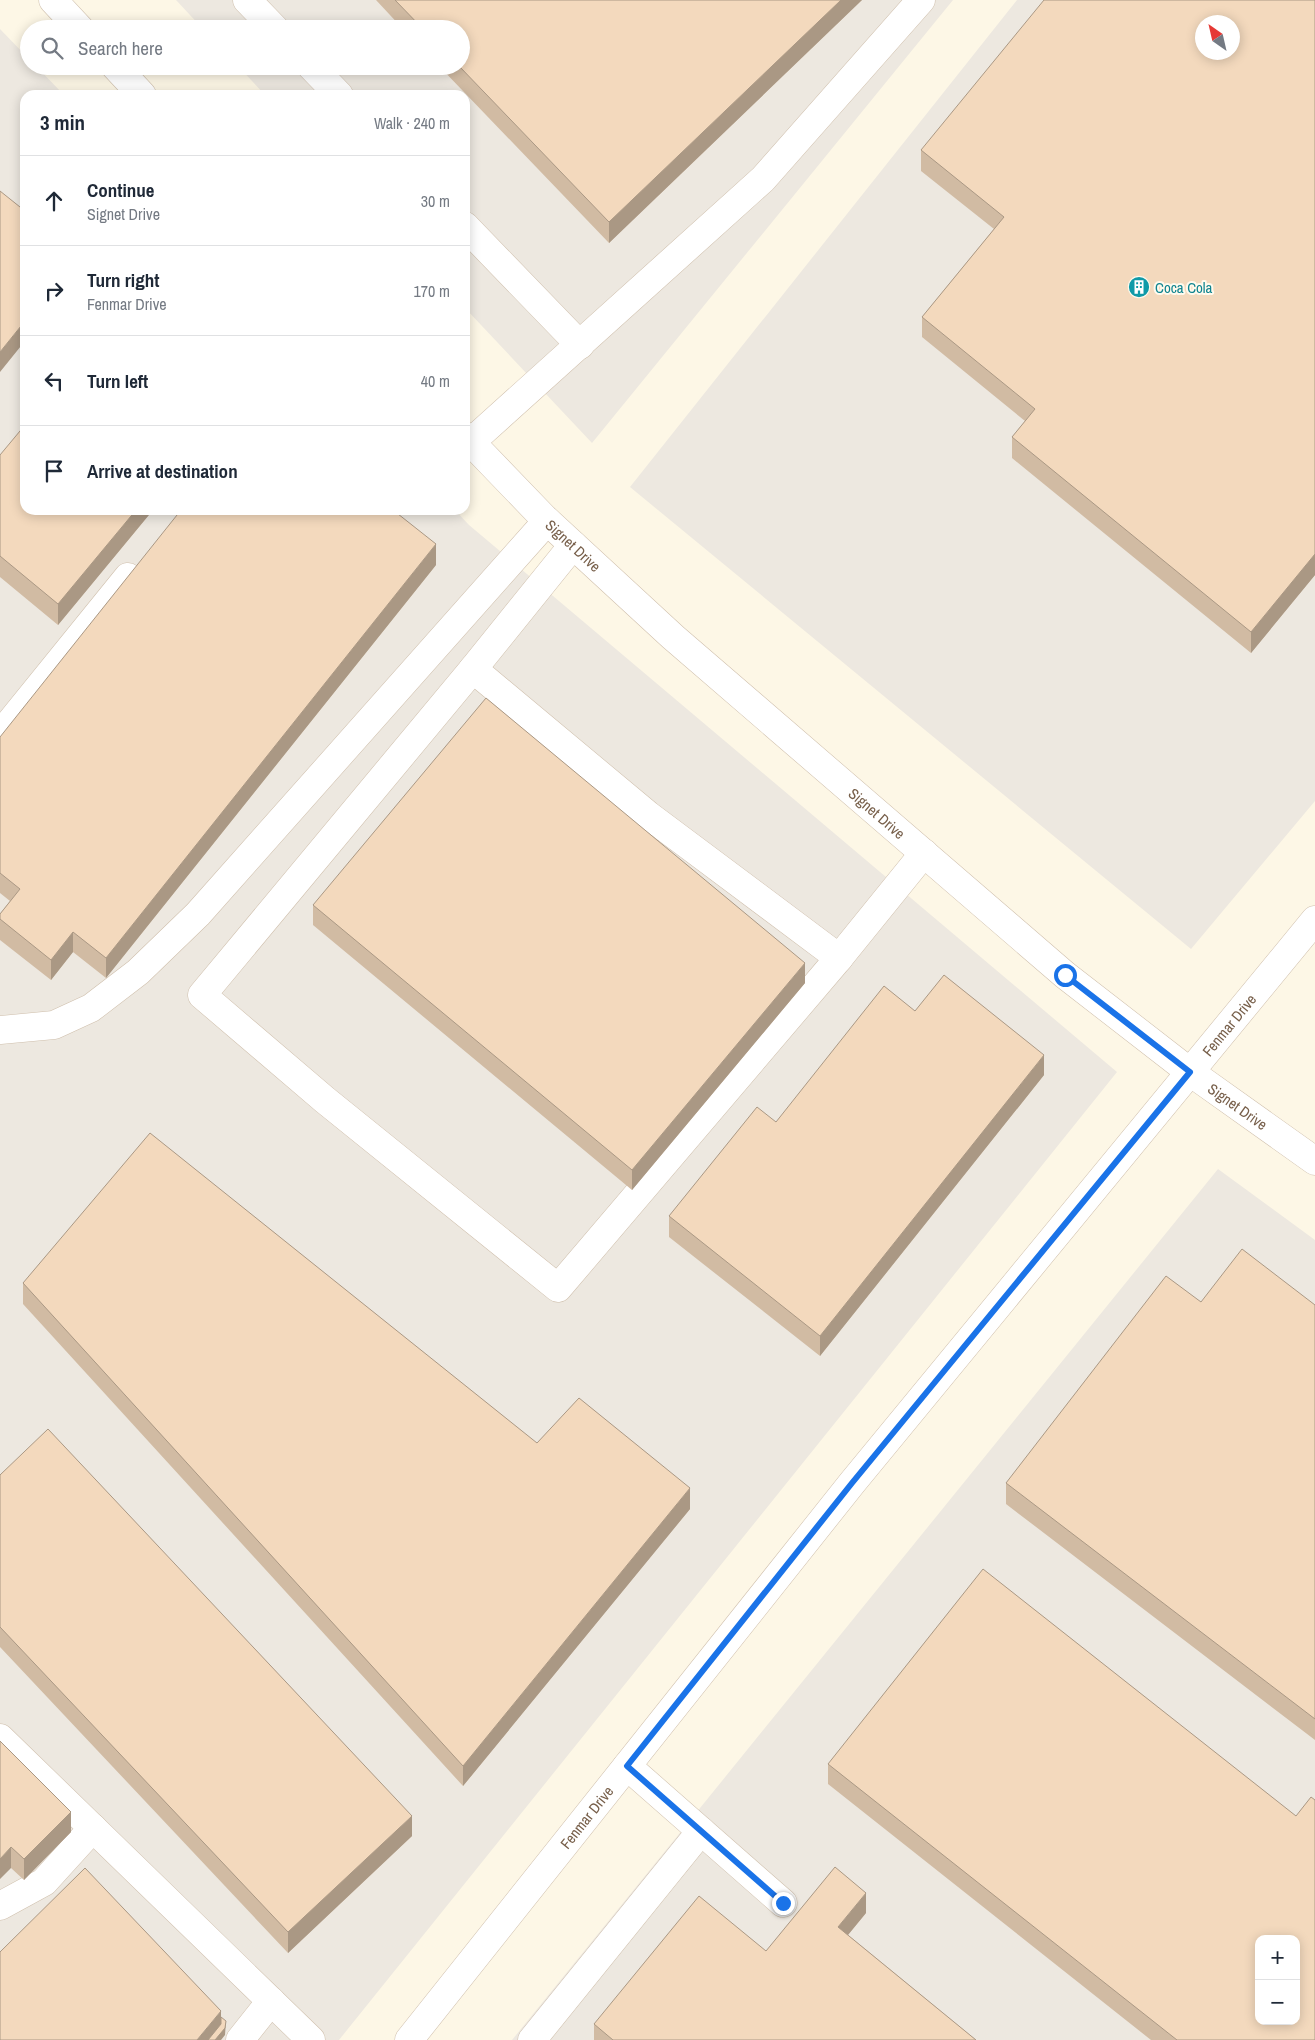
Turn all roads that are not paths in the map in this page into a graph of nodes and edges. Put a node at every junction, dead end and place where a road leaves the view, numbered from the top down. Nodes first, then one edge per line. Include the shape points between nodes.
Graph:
1 (53, 0) edge
2 (247, 0) edge
3 (921, 0) edge
4 (72, 20) edge
5 (266, 20) edge
6 (123, 75) edge
7 (320, 75) edge
8 (137, 90) edge
9 (334, 90) edge
10 (470, 231) edge
11 (580, 345) junction
12 (470, 437) edge
13 (470, 441) edge
14 (546, 521) junction
15 (573, 545) junction
16 (144, 556) edge
17 (473, 669) junction
18 (0, 735) edge
19 (924, 853) junction
20 (1315, 920) edge
21 (839, 958) junction
22 (0, 1030) edge
23 (1190, 1072) junction
24 (1315, 1161) edge
25 (0, 1738) edge
26 (627, 1766) junction
27 (93, 1828) junction
28 (701, 1831) junction
29 (783, 1903) dead end
30 (0, 1906) edge
31 (271, 2002) junction
32 (240, 2040) edge
33 (311, 2040) edge
34 (409, 2040) edge
35 (532, 2040) edge

1 - 4 street
2 - 5 street
3 - 11 street via 763,179
6 - 8 street
7 - 9 street
10 - 11 street
11 - 12 street
13 - 14 street, Signet Drive
14 - 15 street, Signet Drive
14 - 22 street via 198,914 138,972 91,1008 54,1025
15 - 17 street
15 - 19 street, Signet Drive via 673,637
16 - 18 street
17 - 21 street via 648,814
17 - 21 street via 202,995 325,1100 558,1288
19 - 21 street
19 - 23 street, Signet Drive via 1065,975
20 - 23 street, Fenmar Drive
23 - 24 street, Signet Drive
23 - 26 street, Fenmar Drive via 852,1483
25 - 27 street
26 - 28 street
26 - 34 street, Fenmar Drive
27 - 30 street via 44,1882
27 - 31 street
28 - 29 street
28 - 35 street
31 - 32 street
31 - 33 street

